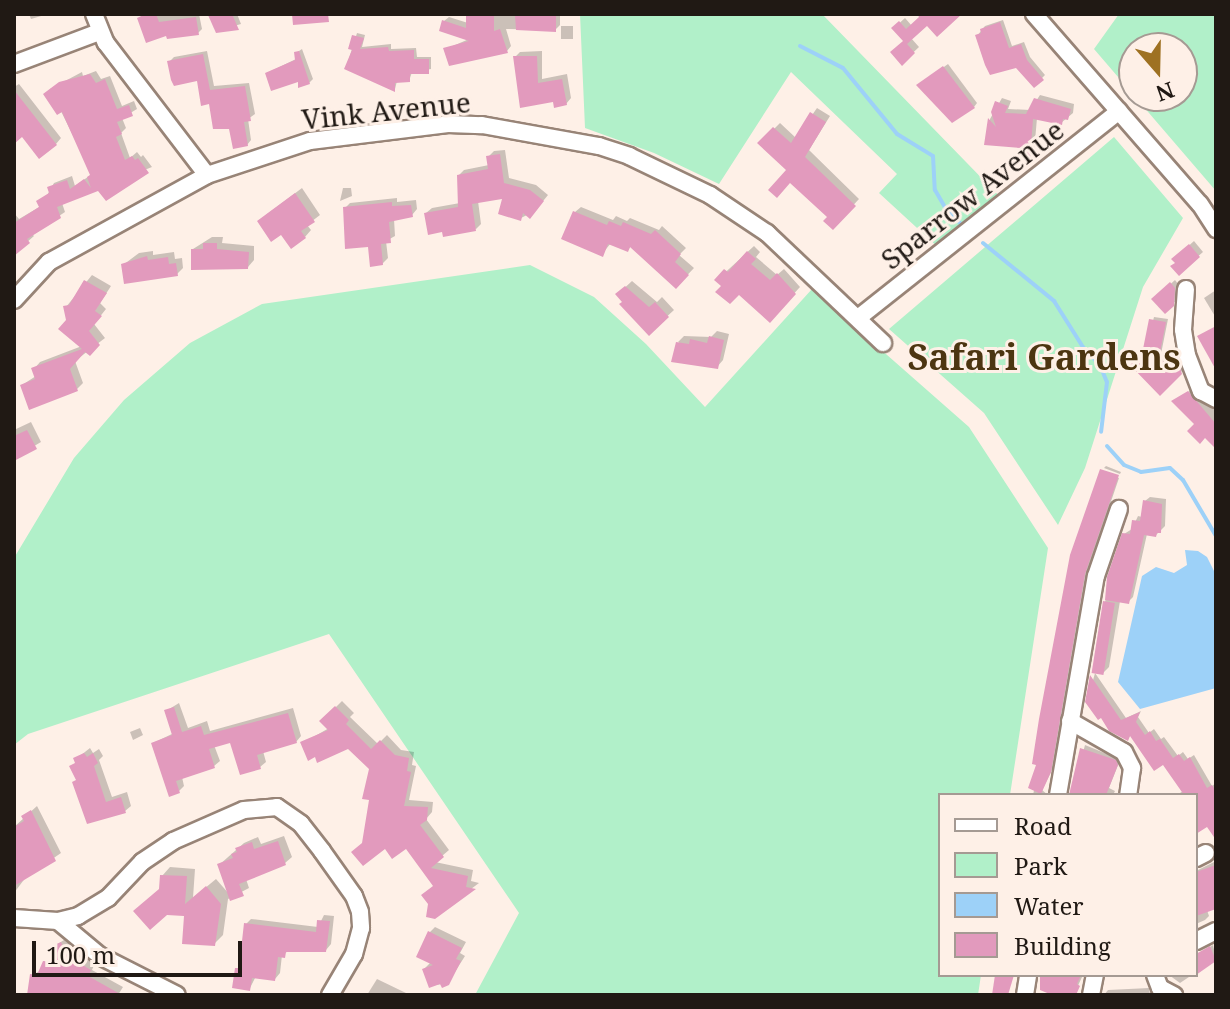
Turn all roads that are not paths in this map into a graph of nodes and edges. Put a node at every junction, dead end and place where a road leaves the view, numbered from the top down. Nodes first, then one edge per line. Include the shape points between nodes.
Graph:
1 (94, 14) edge
2 (1034, 14) edge
3 (99, 32) junction
4 (14, 64) edge
5 (1118, 110) edge
6 (1118, 112) edge
7 (1120, 112) edge
8 (207, 175) junction
9 (1216, 229) edge
10 (1186, 289) dead end
11 (14, 300) edge
12 (858, 318) junction
13 (883, 343) dead end
14 (1216, 399) edge
15 (1119, 509) dead end
16 (1070, 721) junction
17 (1058, 793) edge
18 (1128, 793) edge
19 (14, 918) edge
20 (58, 921) junction
21 (1216, 931) edge
22 (1198, 940) edge
23 (1156, 977) edge
24 (177, 995) edge
25 (330, 995) edge
26 (1174, 995) edge

1 - 3 street
2 - 5 street
3 - 4 street
3 - 8 street
6 - 12 street, Sparrow Avenue
7 - 9 street
8 - 11 street, Vink Avenue via 49,262
8 - 12 street, Vink Avenue via 310,141 448,124 567,138 629,156 742,214
10 - 14 street via 1187,355 1201,391
12 - 13 street, Vink Avenue
15 - 16 street via 1096,576
16 - 17 street
16 - 18 street via 1124,752 1132,768
19 - 20 street
20 - 24 street via 100,956
20 - 25 street via 94,908 142,862 173,841 244,810 277,807 301,824 360,912 354,954
21 - 22 street
23 - 26 street via 1160,988

